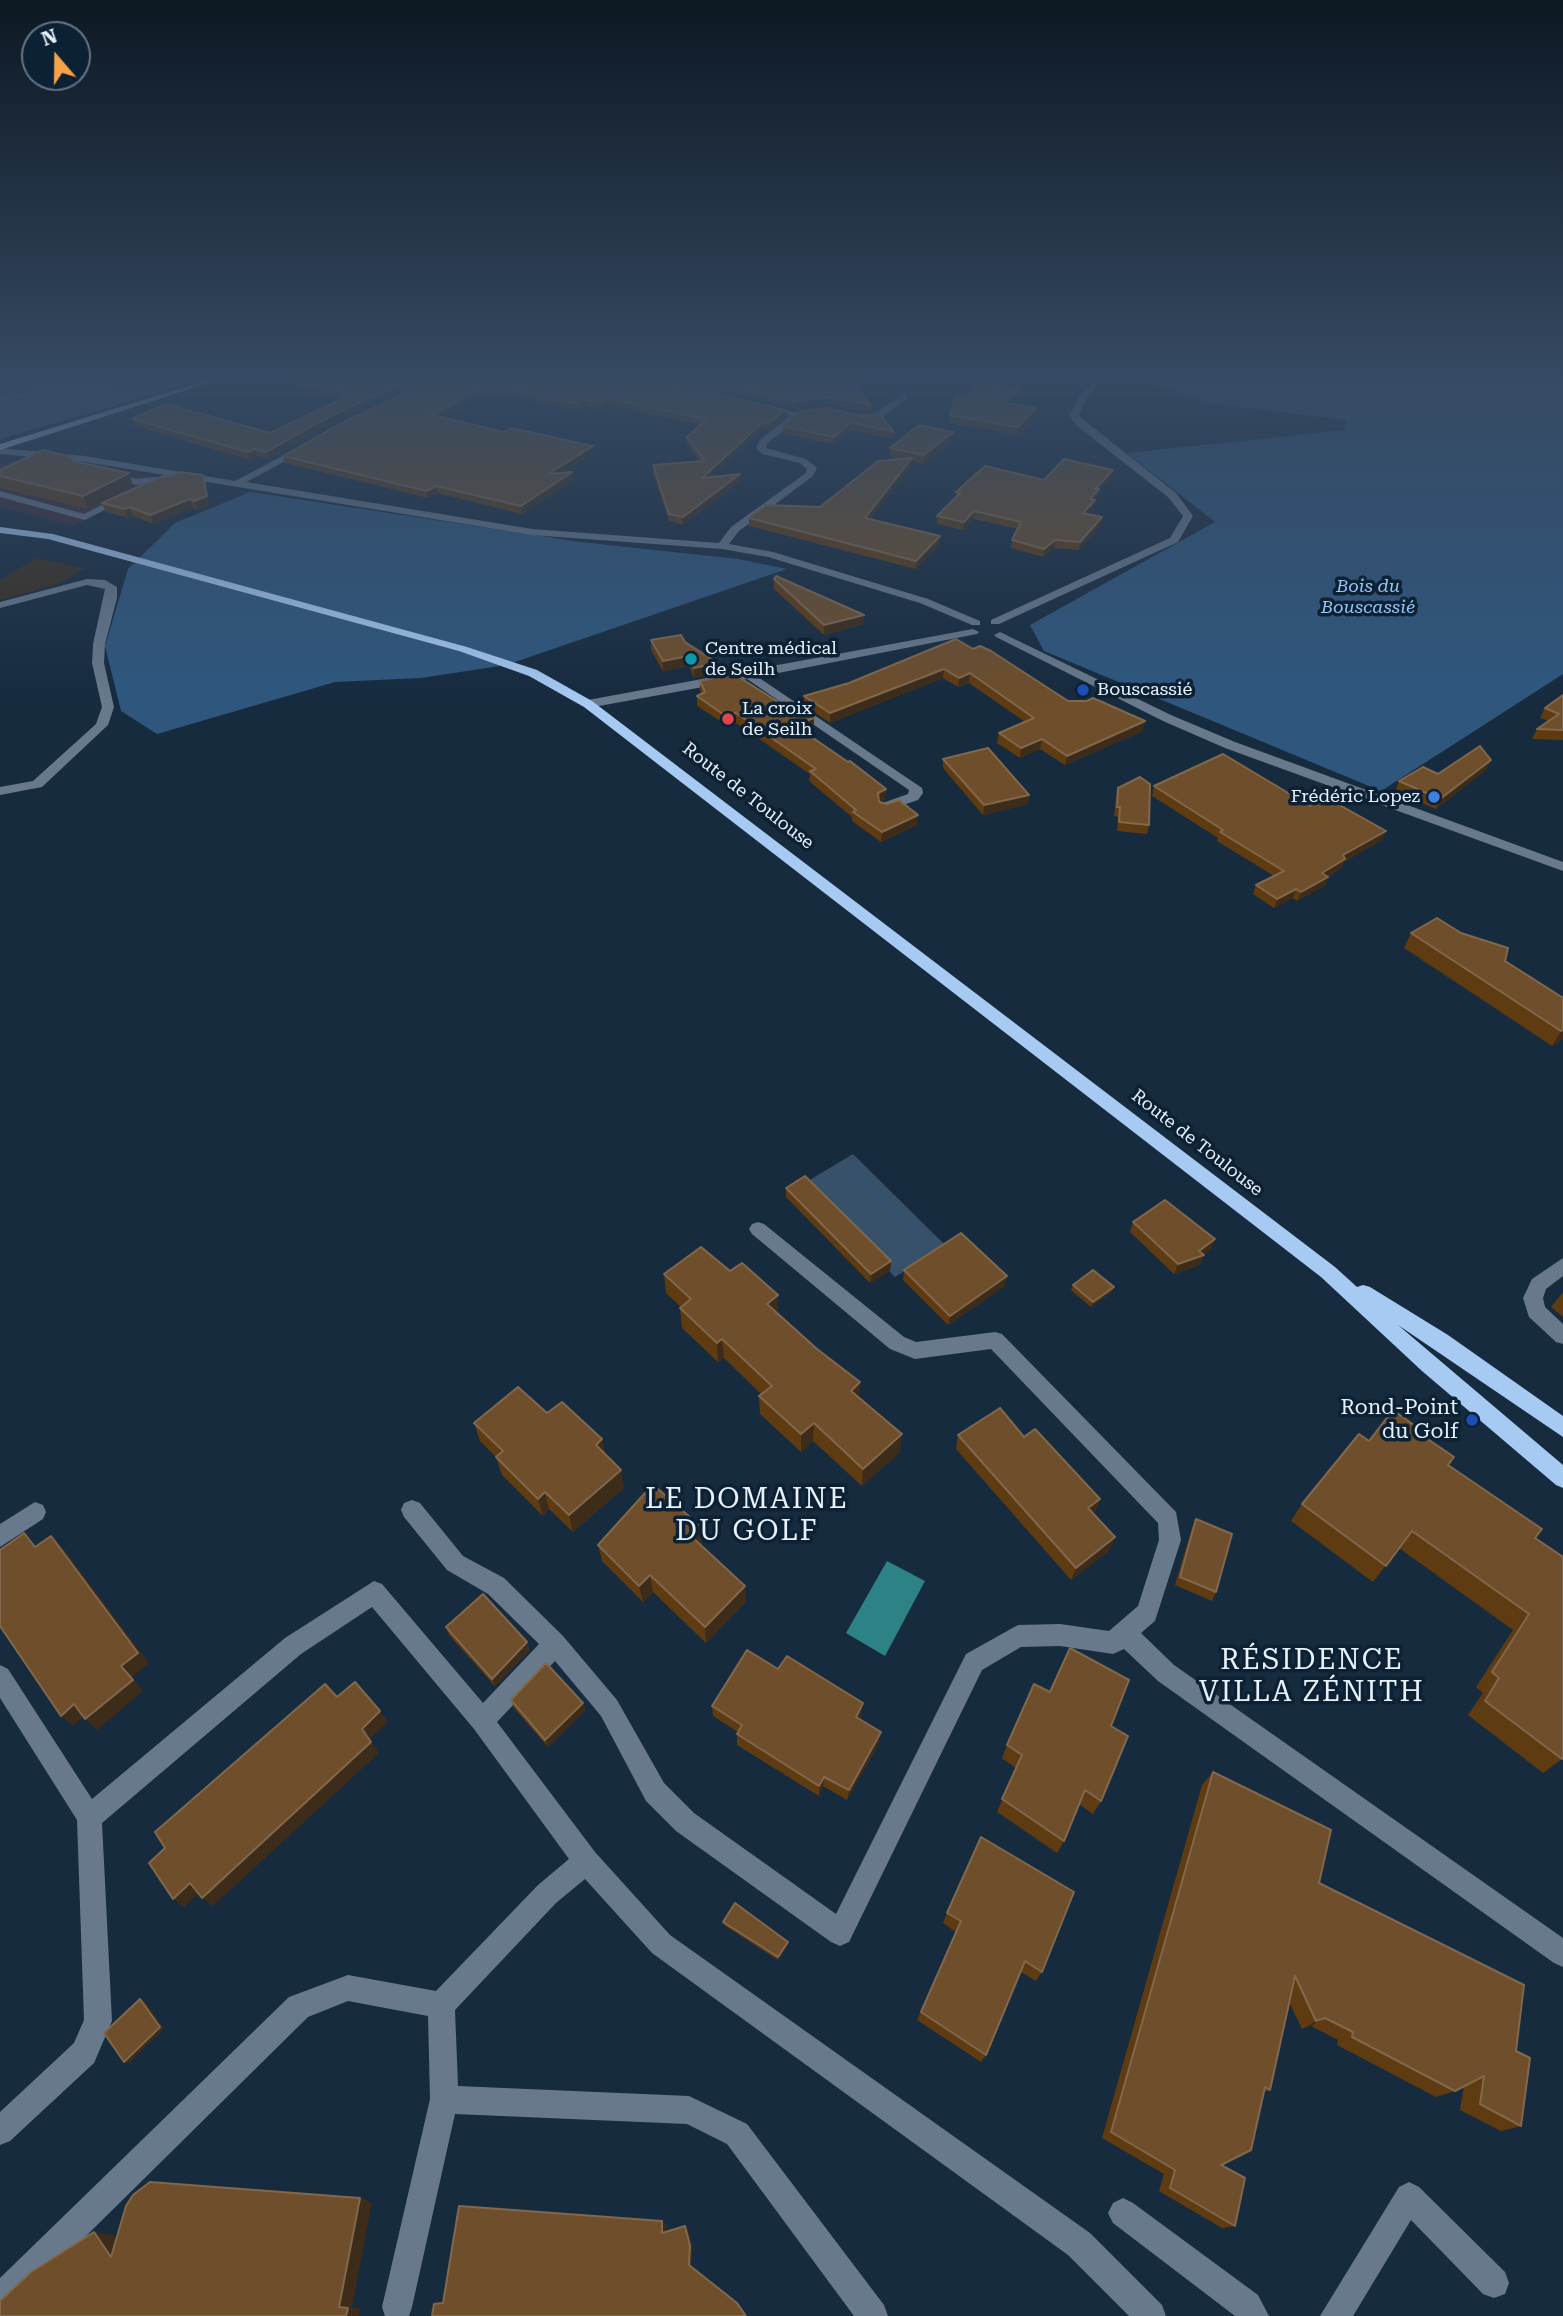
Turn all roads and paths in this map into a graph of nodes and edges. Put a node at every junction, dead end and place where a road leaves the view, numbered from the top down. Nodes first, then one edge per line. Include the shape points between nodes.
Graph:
1 (145, 486) edge
2 (241, 486) edge
3 (793, 486) edge
4 (1160, 486) edge
5 (0, 494) edge
6 (0, 524) edge
7 (0, 530) edge
8 (49, 536) junction
9 (722, 546) junction
10 (90, 575) dead end
11 (69, 586) junction
12 (0, 606) edge
13 (986, 631) junction
14 (750, 674) junction
15 (588, 704) junction
16 (0, 791) edge
17 (885, 807) edge
18 (1563, 867) edge
19 (758, 1229) dead end
20 (1563, 1266) edge
21 (1328, 1272) junction
22 (1563, 1336) edge
23 (1563, 1428) edge
24 (1563, 1478) edge
25 (412, 1510) dead end
26 (35, 1512) dead end
27 (0, 1537) edge
28 (1124, 1633) junction
29 (555, 1644) junction
30 (0, 1677) edge
31 (482, 1721) junction
32 (89, 1817) junction
33 (586, 1861) junction
34 (1563, 1954) edge
35 (441, 2005) junction
36 (444, 2099) junction
37 (0, 2131) edge
38 (1123, 2213) dead end
39 (1494, 2283) dead end
40 (0, 2299) edge
41 (397, 2307) dead end
42 (873, 2316) edge
43 (1151, 2316) edge
44 (1254, 2316) edge
45 (1335, 2316) edge

1 - 5 street via 85,517
2 - 9 street via 532,532
3 - 9 street via 741,524
4 - 13 street via 1188,516 1174,540
6 - 8 main road, Route de Toulouse
7 - 8 main road, Route de Toulouse
8 - 15 main road, Route de Toulouse via 463,649 533,673
9 - 13 street via 769,554 924,601
10 - 11 street
11 - 12 street
11 - 16 street via 101,582 111,587 99,644 107,707 102,725 37,784
13 - 14 street
13 - 18 street via 1230,745
14 - 15 street
14 - 17 street via 915,788 913,797
15 - 21 main road, Route de Toulouse
19 - 28 street via 897,1343 915,1351 995,1340 1168,1519 1170,1540 1147,1613
20 - 22 street via 1539,1284 1533,1298 1536,1311
21 - 23 main road, Route de Toulouse via 1441,1341
21 - 24 main road, Route de Toulouse
25 - 29 street via 455,1563 496,1586
26 - 27 street
28 - 29 street via 1113,1643 1060,1635 1018,1636 974,1662 840,1933 685,1822 654,1792 609,1709
28 - 34 street via 1166,1673
29 - 31 street
30 - 32 street
31 - 32 street via 373,1592 293,1646
31 - 33 street
32 - 37 street via 98,2021 84,2053
33 - 35 street via 547,1894
33 - 43 street via 661,1944 1079,2244
35 - 36 street
35 - 40 street via 348,1988 299,2007
36 - 41 street
36 - 42 street via 689,2110 737,2134
38 - 44 street via 1247,2306
39 - 45 street via 1409,2197

